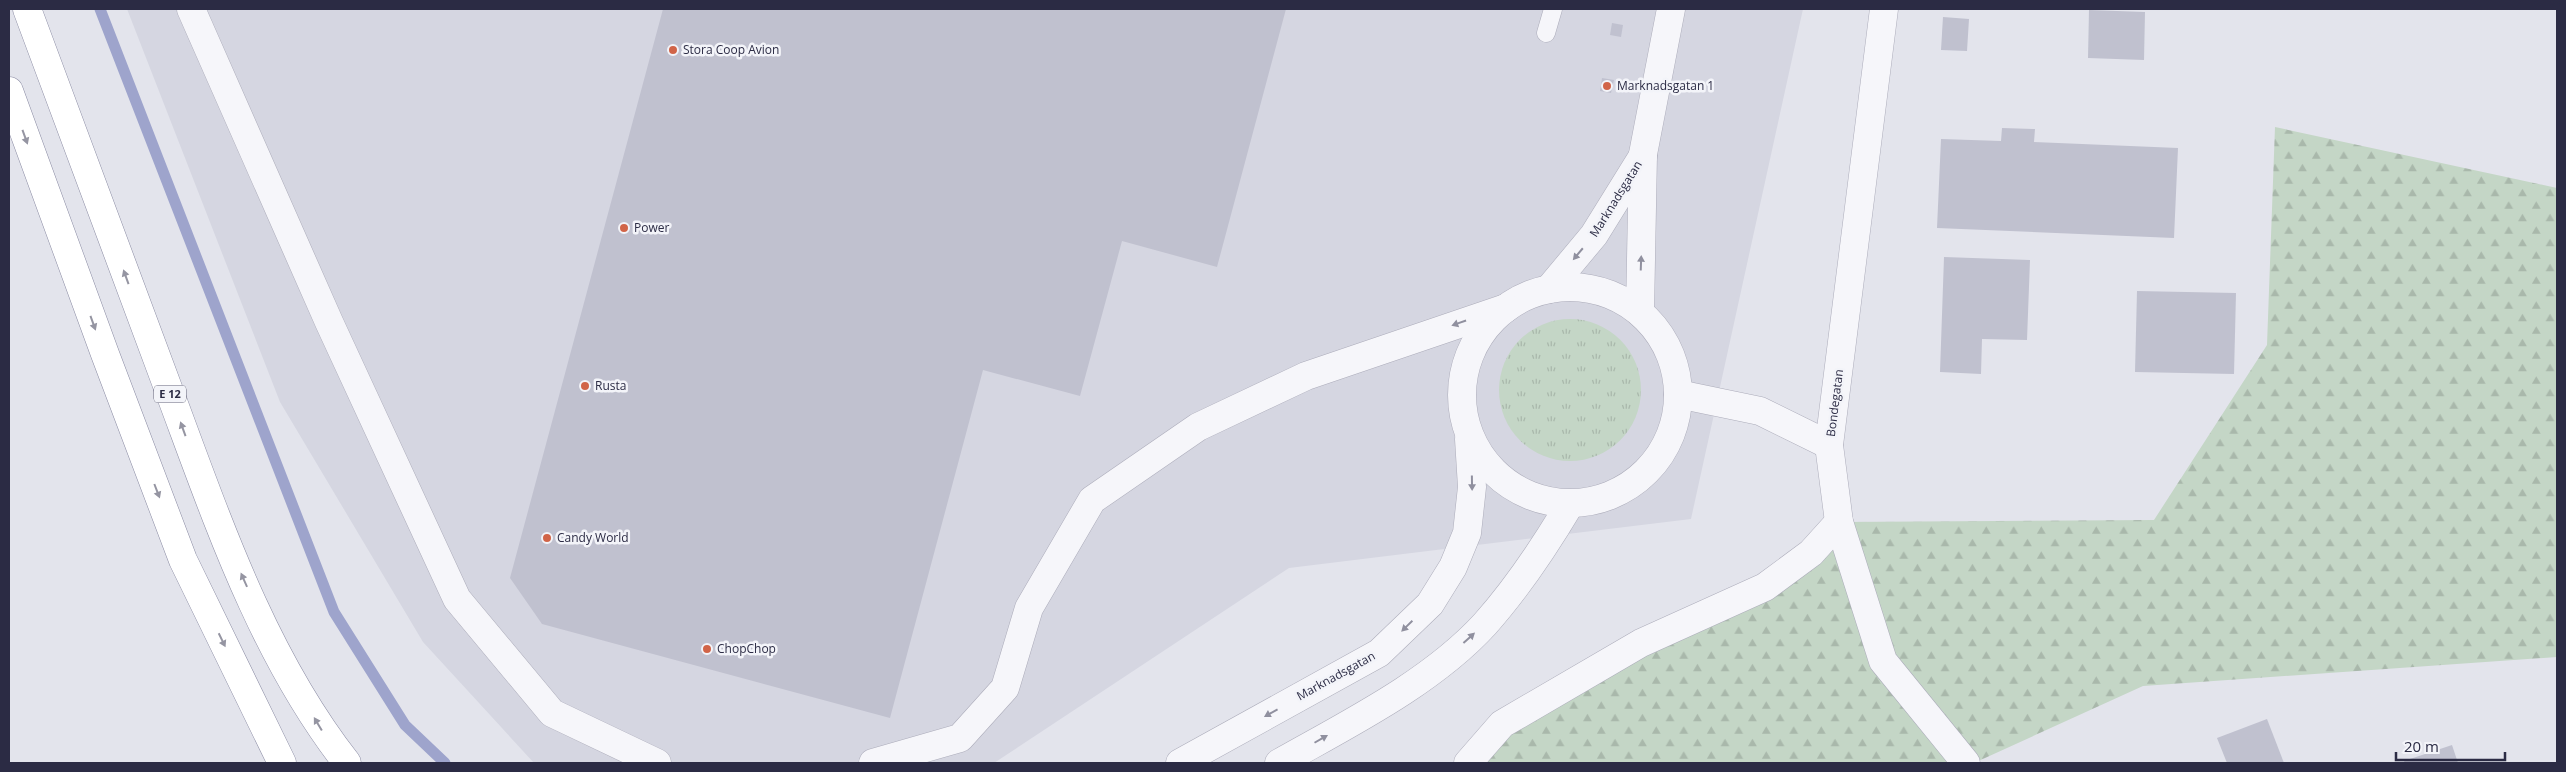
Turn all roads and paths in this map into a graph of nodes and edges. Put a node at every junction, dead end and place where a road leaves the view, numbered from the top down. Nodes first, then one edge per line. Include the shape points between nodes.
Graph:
1 (27, 9) edge
2 (191, 9) edge
3 (1553, 9) edge
4 (1671, 9) edge
5 (1884, 9) edge
6 (1546, 33) dead end
7 (9, 91) edge
8 (1643, 154) junction
9 (1549, 289) junction
10 (1506, 308) junction
11 (1640, 312) junction
12 (1678, 394) junction
13 (1469, 435) junction
14 (1829, 445) junction
15 (1570, 504) junction
16 (1839, 522) junction
17 (282, 763) edge
18 (347, 763) edge
19 (657, 763) edge
20 (873, 763) edge
21 (1180, 763) edge
22 (1279, 763) edge
23 (1468, 763) edge
24 (1966, 763) edge

18 -> 1 highway, E 12 via 319,728 264,626 216,517
2 - 19 street via 329,322 457,599 552,713
3 - 6 lane
4 - 8 street, Marknadsgatan
5 - 14 street, Bondegatan
7 -> 17 highway via 184,560
8 -> 9 street, Marknadsgatan via 1594,235
11 -> 8 street, Marknadsgatan
9 - 10 street via 1526,296
9 - 11 street via 1581,287 1612,296
10 - 13 street via 1484,330 1468,357 1462,387
10 -> 20 street via 1306,376 1198,427 1092,500 1029,608 1005,688 960,738
11 - 12 street via 1664,342 1674,363
12 - 14 street via 1760,410
12 - 15 street via 1673,427 1658,458 1634,482 1604,498
13 - 15 street via 1485,462 1509,485 1538,498
13 -> 21 street, Marknadsgatan via 1472,487 1467,533 1453,567 1430,604 1379,653
14 - 16 street, Bondegatan
22 -> 15 street via 1400,694 1445,659 1484,624 1538,556
16 - 23 street via 1811,553 1765,587 1641,643 1502,724
16 - 24 street, Bondegatan via 1883,661

